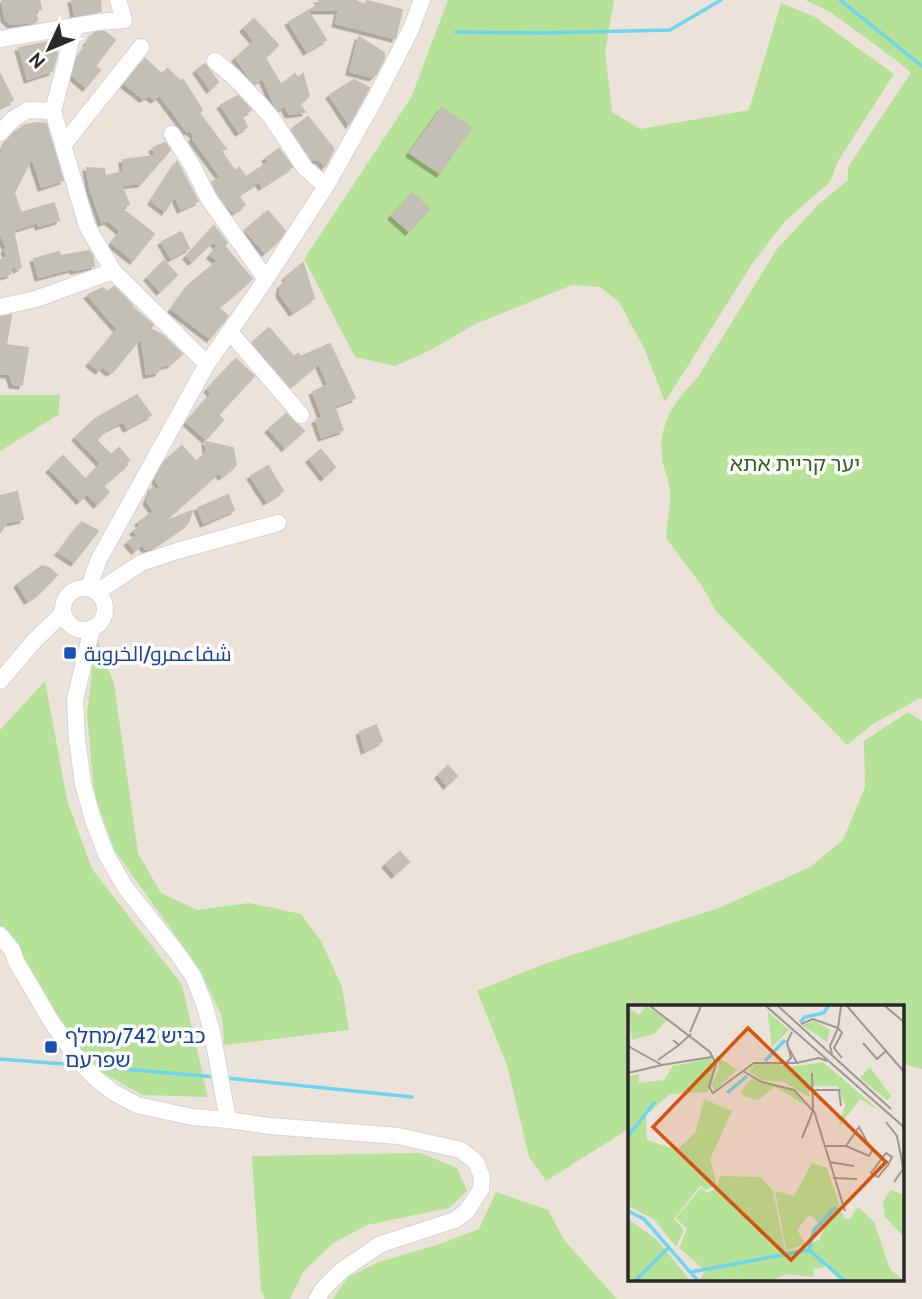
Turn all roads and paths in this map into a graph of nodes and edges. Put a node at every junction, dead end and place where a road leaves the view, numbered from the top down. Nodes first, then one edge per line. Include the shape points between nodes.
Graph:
1 (118, 0) edge
2 (422, 0) edge
3 (75, 26) junction
4 (0, 39) edge
5 (141, 47) dead end
6 (215, 61) dead end
7 (53, 111) junction
8 (0, 133) edge
9 (172, 134) dead end
10 (64, 144) junction
11 (326, 186) junction
12 (113, 271) junction
13 (266, 279) junction
14 (0, 307) edge
15 (230, 332) junction
16 (206, 364) junction
17 (300, 415) dead end
18 (278, 523) dead end
19 (93, 590) junction
20 (63, 613) junction
21 (92, 628) junction
22 (0, 681) edge
23 (0, 935) edge
24 (0, 948) edge
25 (16, 961) junction
26 (228, 1120) junction
27 (317, 1299) edge

1 - 3 street via 124,20
2 - 11 street via 411,29
3 - 4 street
3 - 7 street
5 - 10 street
6 - 11 street via 271,117 305,168
7 - 8 street via 28,110
7 - 10 street
9 - 13 street via 209,199
10 - 12 street via 87,226
11 - 13 street
12 - 14 street
12 - 16 street
13 - 15 street
15 - 16 street
15 - 17 street
16 - 19 street via 98,562
18 - 19 street via 141,563
19 - 20 street via 75,589
19 - 21 street via 105,609 102,621
20 - 21 street via 77,629
20 - 22 street
21 - 26 street via 75,700 82,772 93,820 125,887 193,976 212,1032
23 - 25 street
24 - 25 street
25 - 26 street via 51,1021 94,1077 137,1105
26 - 27 street via 398,1136 461,1150 476,1162 481,1189 467,1211 455,1220 381,1244 341,1271

